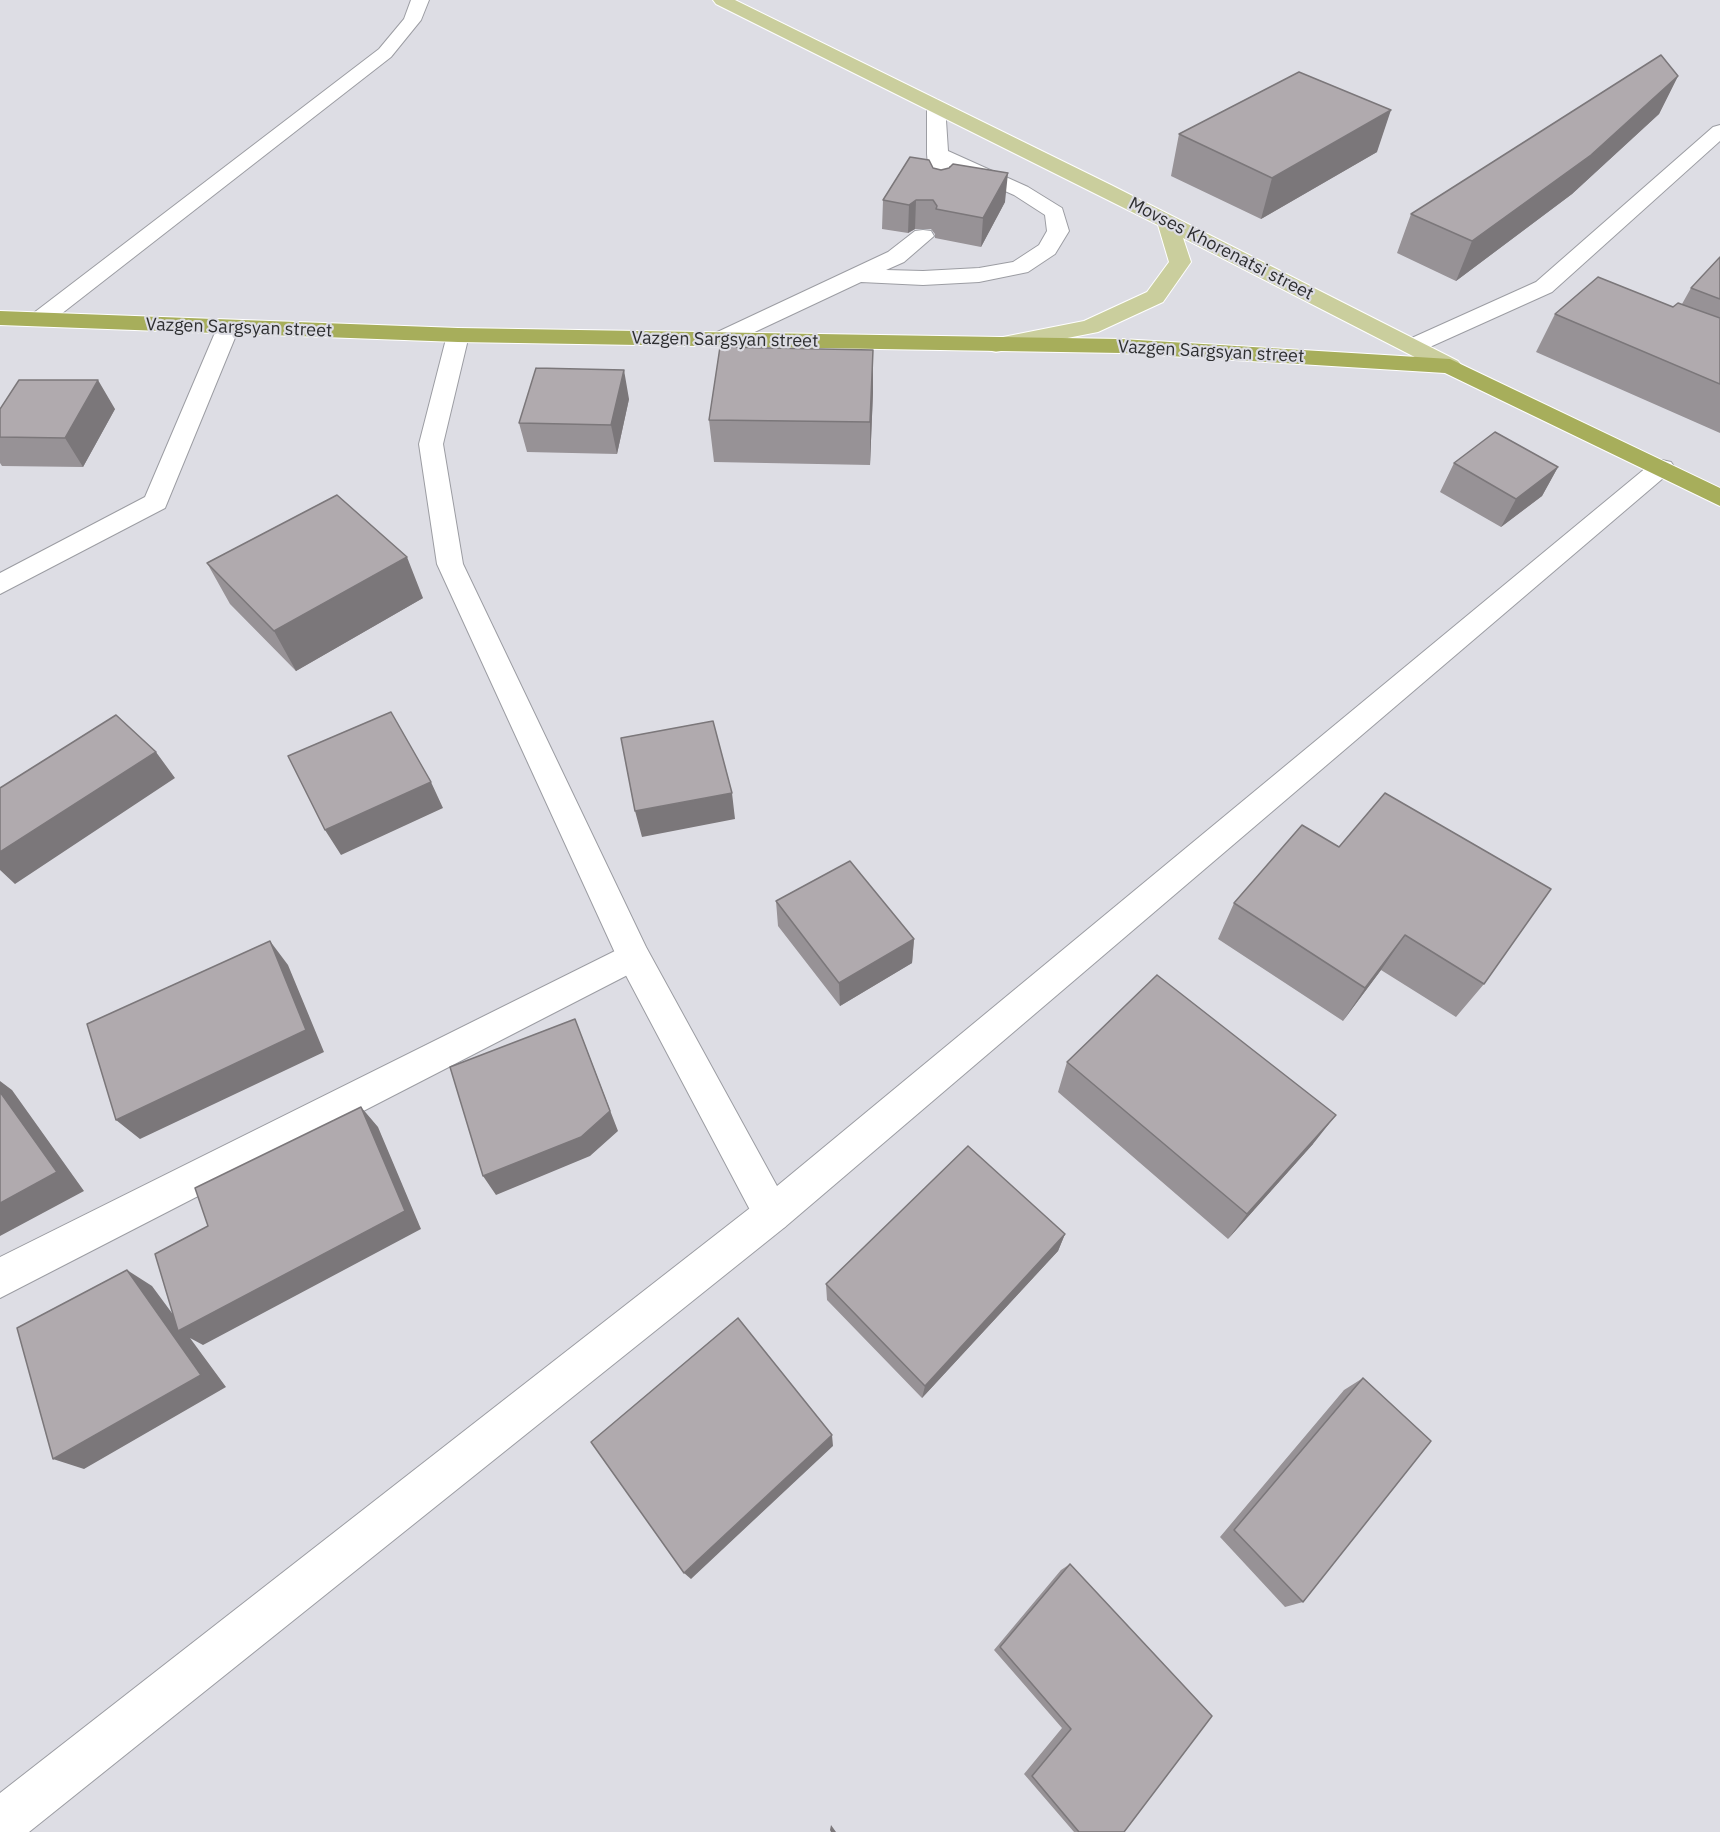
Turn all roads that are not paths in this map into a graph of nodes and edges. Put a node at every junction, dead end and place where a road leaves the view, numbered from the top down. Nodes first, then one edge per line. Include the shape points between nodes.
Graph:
1 (420, 0) edge
2 (722, 0) edge
3 (936, 105) junction
4 (1720, 132) edge
5 (937, 154) junction
6 (940, 190) edge
7 (1168, 224) junction
8 (923, 236) dead end
9 (858, 275) junction
10 (0, 318) edge
11 (39, 320) junction
12 (228, 328) junction
13 (458, 334) junction
14 (719, 340) junction
15 (996, 345) junction
16 (1413, 346) junction
17 (1450, 366) junction
18 (1662, 468) junction
19 (1720, 498) edge
20 (0, 585) edge
21 (633, 956) junction
22 (772, 1214) junction
23 (0, 1278) edge
24 (0, 1824) edge

1 - 11 street via 412,21 385,53
2 - 3 main road, Movses Khorenatsi street
3 - 5 street
3 - 7 main road, Movses Khorenatsi street
4 - 16 street via 1555,291
5 - 6 street
5 - 9 street via 1021,191 1055,212 1058,231 1047,249 1020,267 979,275
7 - 15 main road via 1180,262 1155,297 1090,327
7 - 16 main road, Movses Khorenatsi street
8 - 9 street via 896,257
9 - 14 street
10 - 11 highway, Vazgen Sargsyan street
11 - 12 highway, Vazgen Sargsyan street
12 - 13 highway, Vazgen Sargsyan street
12 - 20 street via 156,502
13 - 14 highway, Vazgen Sargsyan street
13 - 21 street via 431,444 450,564
14 - 15 highway, Vazgen Sargsyan street
15 - 17 highway, Vazgen Sargsyan street via 1121,346
16 - 17 main road, Movses Khorenatsi street
17 - 18 highway, Movses Khorenatsi street
18 - 19 highway, Movses Khorenatsi street
18 - 22 street
21 - 22 street
21 - 23 street
22 - 24 street

